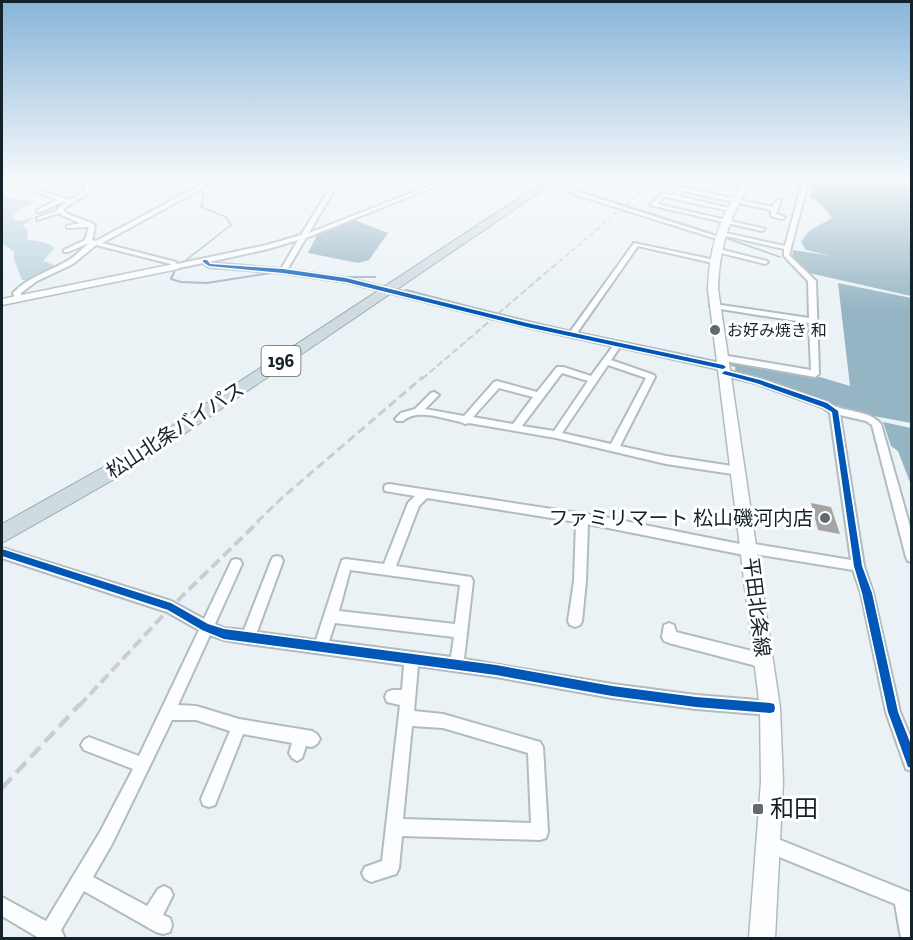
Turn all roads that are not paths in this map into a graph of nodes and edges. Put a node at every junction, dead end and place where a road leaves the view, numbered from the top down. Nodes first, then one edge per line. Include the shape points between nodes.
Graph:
1 (87, 223) edge
2 (131, 223) edge
3 (313, 223) edge
4 (339, 223) edge
5 (482, 223) edge
6 (676, 223) edge
7 (725, 223) edge
8 (734, 223) edge
9 (794, 223) edge
10 (92, 225) junction
11 (762, 229) dead end
12 (71, 230) dead end
13 (306, 236) junction
14 (720, 236) junction
15 (93, 242) junction
16 (787, 248) junction
17 (715, 250) junction
18 (66, 251) dead end
19 (205, 261) junction
20 (713, 261) junction
21 (765, 262) dead end
22 (174, 267) junction
23 (283, 271) junction
24 (382, 290) junction
25 (19, 298) junction
26 (2, 302) edge
27 (714, 306) junction
28 (813, 321) junction
29 (573, 333) junction
30 (618, 344) junction
31 (606, 361) junction
32 (723, 365) junction
33 (593, 380) junction
34 (435, 395) dead end
35 (538, 396) junction
36 (418, 411) junction
37 (835, 411) junction
38 (400, 419) dead end
39 (465, 421) junction
40 (514, 428) junction
41 (556, 435) junction
42 (613, 449) junction
43 (739, 471) junction
44 (388, 488) dead end
45 (424, 495) junction
46 (582, 519) junction
47 (2, 521) edge
48 (2, 534) edge
49 (749, 549) junction
50 (2, 553) edge
51 (912, 557) edge
52 (277, 561) dead end
53 (236, 564) dead end
54 (858, 566) junction
55 (388, 570) junction
56 (331, 616) junction
57 (575, 621) dead end
58 (205, 627) junction
59 (669, 628) dead end
60 (460, 631) junction
61 (248, 638) junction
62 (320, 648) junction
63 (412, 659) junction
64 (764, 661) junction
65 (457, 664) junction
66 (770, 708) junction
67 (167, 712) junction
68 (406, 718) junction
69 (239, 726) junction
70 (89, 745) dead end
71 (297, 753) dead end
72 (912, 763) edge
73 (143, 765) junction
74 (216, 792) dead end
75 (394, 827) junction
76 (768, 844) junction
77 (371, 873) dead end
78 (81, 880) junction
79 (164, 895) dead end
80 (907, 901) edge
81 (2, 906) edge
82 (52, 936) edge
83 (762, 939) edge
84 (910, 939) edge

1 - 10 street
2 - 15 street
3 - 13 street
4 - 13 street
5 - 24 highway, 松山北条バイパス / 196
6 - 14 street
7 - 14 main road, 平田北条線
8 - 11 street
9 - 16 street
10 - 12 street
10 - 15 street
13 - 19 street
13 - 23 street
14 - 16 street
14 - 17 main road, 平田北条線
15 - 18 street
15 - 22 street via 174,263
15 - 25 street via 67,264 27,284 17,293
16 - 28 street via 786,255 812,281
17 - 20 main road, 平田北条線
17 - 21 street
19 - 22 street
19 - 23 street via 209,265
20 - 27 main road, 平田北条線
20 - 29 street via 636,244
22 - 25 main road
23 - 24 street via 325,276
24 - 29 street
24 - 47 highway, 松山北条バイパス / 196 via 110,459
24 - 48 highway, 松山北条バイパス / 196 via 136,457
25 - 26 main road
27 - 28 street
27 - 32 main road, 平田北条線
28 - 32 street via 815,374
29 - 30 street
30 - 31 street
30 - 32 street
31 - 33 street
31 - 42 street via 651,377
32 - 37 street
32 - 43 main road, 平田北条線
33 - 35 street via 560,369
33 - 41 street
34 - 36 street
35 - 39 street via 497,384
35 - 40 street
36 - 38 street
36 - 39 street
37 - 51 street via 869,418 876,424
37 - 54 street
39 - 40 street
40 - 41 street
41 - 42 street
42 - 43 street
43 - 49 main road, 平田北条線
44 - 45 street
45 - 46 street
45 - 55 street via 414,503
46 - 49 street
46 - 57 street
49 - 54 street
49 - 64 main road, 平田北条線
50 - 58 street via 171,607
52 - 61 street
53 - 58 street
54 - 72 street via 893,712
55 - 56 street via 346,564
55 - 60 street via 467,581
56 - 60 street
56 - 62 street
58 - 61 street
58 - 67 street
59 - 64 street via 669,637
60 - 65 street
61 - 62 street
62 - 63 street
63 - 65 street
63 - 68 street via 400,697
64 - 66 main road, 平田北条線
65 - 66 street via 612,691
66 - 76 main road, 平田北条線 via 772,782
67 - 69 street via 196,714
67 - 73 street
68 - 75 street
68 - 75 street via 443,721 535,747 540,832
69 - 71 street via 307,738
69 - 74 street
70 - 73 street
73 - 78 street
75 - 77 street via 390,868
76 - 80 street
76 - 83 main road, 平田北条線
78 - 79 street via 157,922
78 - 82 street
80 - 84 street
81 - 82 street

